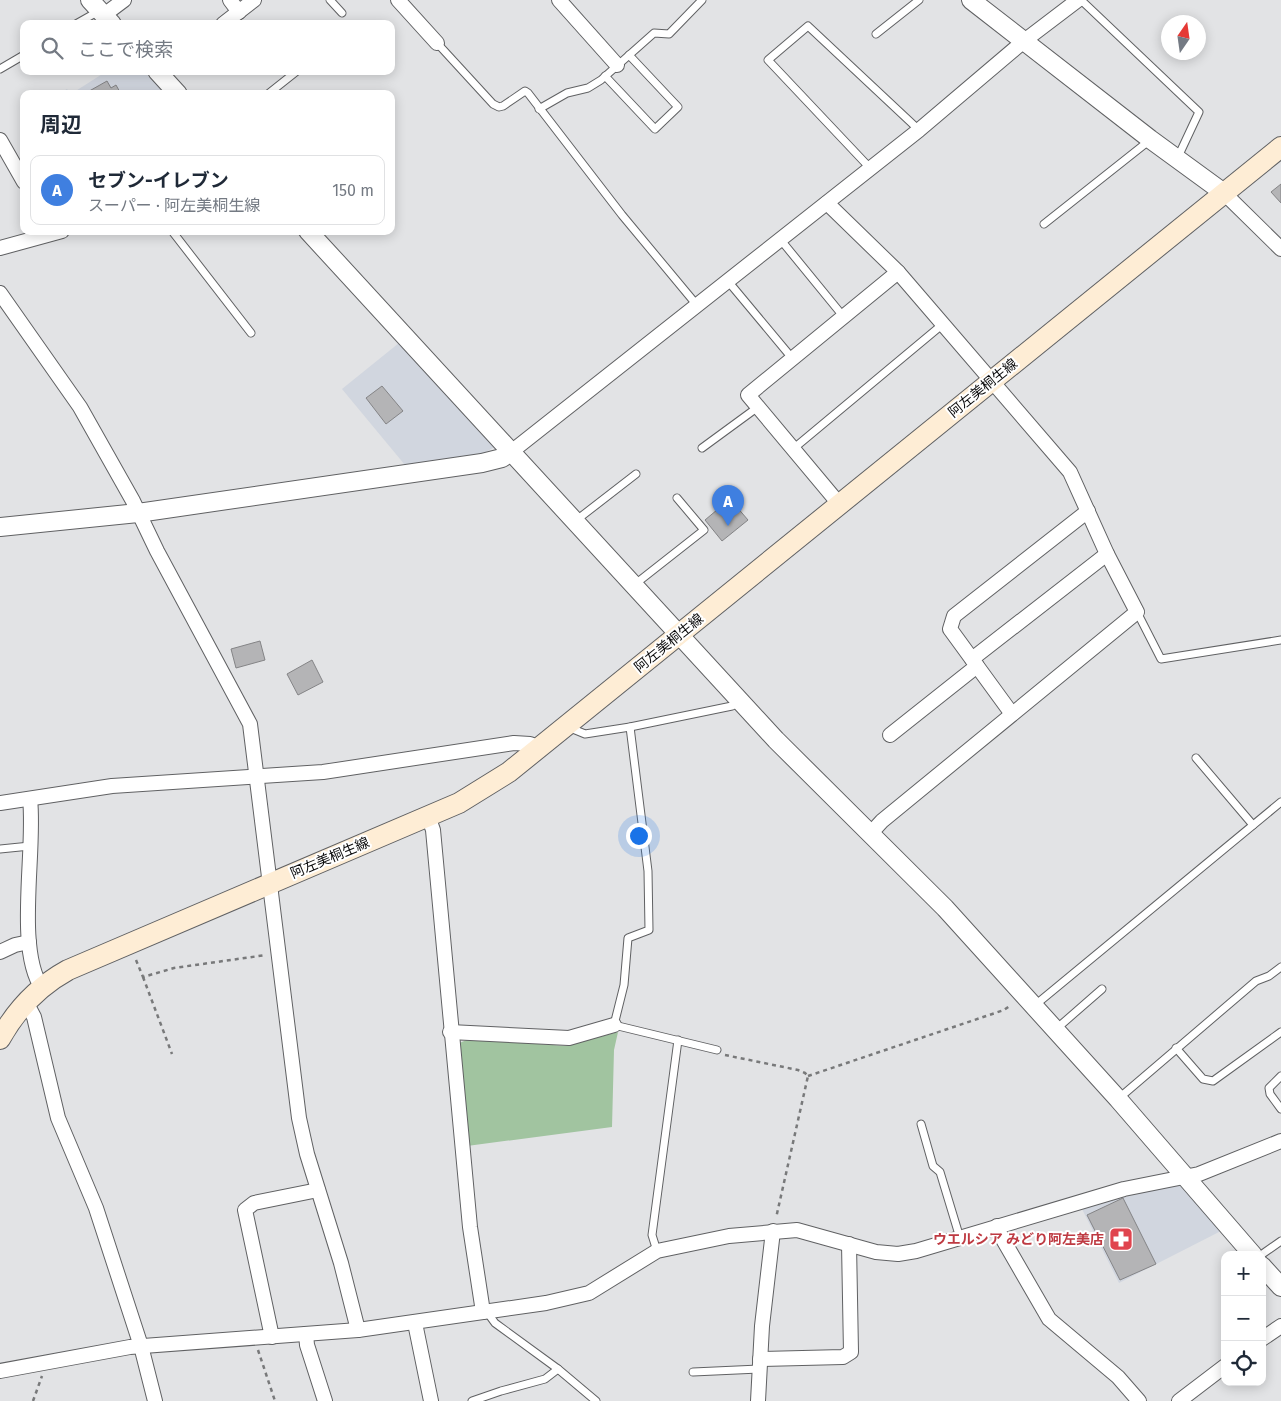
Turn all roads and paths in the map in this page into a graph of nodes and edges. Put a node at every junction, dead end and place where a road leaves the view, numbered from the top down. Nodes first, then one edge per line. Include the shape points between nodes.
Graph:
1 (124, 0) edge
2 (230, 0) edge
3 (254, 0) edge
4 (330, 0) edge
5 (398, 0) edge
6 (559, 0) edge
7 (702, 0) edge
8 (919, 0) edge
9 (971, 0) edge
10 (1079, 0) edge
11 (101, 12) edge
12 (239, 12) junction
13 (342, 13) dead end
14 (84, 20) edge
15 (228, 20) edge
16 (876, 34) dead end
17 (1024, 41) junction
18 (437, 43) joint
19 (629, 55) junction
20 (20, 57) edge
21 (617, 65) junction
22 (0, 69) edge
23 (162, 75) edge
24 (292, 75) edge
25 (605, 76) junction
26 (175, 90) edge
27 (273, 90) edge
28 (539, 109) junction
29 (919, 130) junction
30 (1150, 139) junction
31 (0, 140) edge
32 (1281, 147) edge
33 (1177, 159) junction
34 (870, 168) junction
35 (20, 175) edge
36 (1224, 193) junction
37 (827, 203) junction
38 (1044, 224) dead end
39 (44, 235) edge
40 (175, 235) edge
41 (312, 235) edge
42 (780, 239) junction
43 (0, 248) edge
44 (1281, 249) edge
45 (898, 272) junction
46 (728, 280) junction
47 (0, 294) edge
48 (696, 304) junction
49 (843, 316) junction
50 (943, 324) junction
51 (251, 333) dead end
52 (792, 358) junction
53 (992, 381) junction
54 (758, 407) junction
55 (702, 448) dead end
56 (793, 449) junction
57 (511, 452) junction
58 (636, 474) dead end
59 (676, 498) dead end
60 (840, 505) junction
61 (1088, 510) junction
62 (138, 513) junction
63 (574, 522) junction
64 (0, 527) edge
65 (1107, 554) junction
66 (634, 586) junction
67 (1137, 612) junction
68 (678, 636) junction
69 (1281, 640) edge
70 (974, 662) junction
71 (740, 702) junction
72 (1012, 714) junction
73 (567, 726) junction
74 (630, 727) junction
75 (890, 735) dead end
76 (541, 748) junction
77 (1196, 758) dead end
78 (256, 776) junction
79 (30, 799) junction
80 (1281, 802) edge
81 (0, 803) edge
82 (428, 816) junction
83 (1253, 825) junction
84 (871, 834) junction
85 (30, 846) junction
86 (0, 850) edge
87 (271, 883) junction
88 (29, 942) junction
89 (131, 943) junction
90 (0, 952) edge
91 (278, 953) junction
92 (1281, 967) edge
93 (143, 977) junction
94 (42, 988) junction
95 (1102, 989) dead end
96 (1029, 1000) junction
97 (26, 1002) junction
98 (614, 1025) junction
99 (1055, 1030) junction
100 (450, 1032) junction
101 (1281, 1032) edge
102 (0, 1039) edge
103 (678, 1040) junction
104 (1176, 1048) junction
105 (717, 1050) joint
106 (172, 1054) dead end
107 (808, 1076) junction
108 (1281, 1076) edge
109 (1118, 1099) junction
110 (1281, 1109) edge
111 (922, 1124) dead end
112 (1281, 1141) edge
113 (1183, 1176) junction
114 (318, 1190) junction
115 (997, 1226) junction
116 (773, 1231) junction
117 (960, 1239) junction
118 (1281, 1240) edge
119 (849, 1244) junction
120 (657, 1250) junction
121 (1249, 1251) edge
122 (1266, 1251) edge
123 (1266, 1270) edge
124 (1281, 1287) edge
125 (485, 1312) junction
126 (415, 1323) junction
127 (1281, 1326) edge
128 (358, 1330) junction
129 (306, 1334) junction
130 (1266, 1336) edge
131 (272, 1337) junction
132 (141, 1346) junction
133 (259, 1353) dead end
134 (45, 1363) junction
135 (760, 1364) junction
136 (558, 1369) junction
137 (1221, 1369) edge
138 (0, 1371) edge
139 (693, 1372) dead end
140 (34, 1401) edge
141 (155, 1401) edge
142 (275, 1401) edge
143 (325, 1401) edge
144 (431, 1401) edge
145 (472, 1401) edge
146 (596, 1401) edge
147 (758, 1401) edge
148 (1139, 1401) edge
149 (1180, 1401) edge

1 - 11 street
2 - 12 street
3 - 12 street
4 - 13 lane
5 - 18 street
6 - 21 street
7 - 19 lane via 669,34 654,33
8 - 16 lane
9 - 17 street
10 - 17 street
10 - 33 lane via 1199,112
11 - 14 lane
12 - 15 street
17 - 29 street
17 - 30 street
18 - 28 lane via 499,108 524,91
19 - 21 lane
19 - 25 lane via 678,107 655,129
20 - 22 lane
21 - 25 lane
23 - 26 street
24 - 27 lane
25 - 28 lane via 588,88 567,93
28 - 48 lane
29 - 34 street
29 - 34 lane via 808,26 768,60
30 - 33 street
30 - 38 lane
31 - 35 street
32 - 36 main road, 阿左美桐生線
33 - 36 street
34 - 37 street
36 - 44 street
36 - 53 main road, 阿左美桐生線
37 - 42 street
37 - 45 street
39 - 43 street
40 - 51 lane
41 - 57 street
42 - 46 street
42 - 49 lane
45 - 49 street
45 - 50 street
46 - 48 street
46 - 52 lane
47 - 62 street via 80,408
48 - 57 street
49 - 52 street
50 - 53 street
50 - 56 lane
52 - 54 street via 748,395
53 - 60 main road, 阿左美桐生線
53 - 61 street via 1070,472
54 - 55 lane
54 - 56 street
56 - 60 street
57 - 62 street via 482,463
57 - 63 street
58 - 63 lane
59 - 66 lane via 704,530
60 - 68 main road, 阿左美桐生線
61 - 65 street
61 - 70 street via 954,616 950,629
62 - 64 street
62 - 78 street via 248,720
63 - 66 street
65 - 67 street
65 - 70 street
66 - 68 street
67 - 69 lane via 1161,659
67 - 72 street
68 - 71 street
68 - 73 main road, 阿左美桐生線
70 - 72 street
70 - 75 street
71 - 74 lane
71 - 84 street via 798,764
72 - 84 street via 882,821
73 - 74 lane via 585,734
73 - 76 main road, 阿左美桐生線
74 - 98 lane via 648,871 650,918 649,930 628,938 624,980
76 - 78 street via 514,743 323,772
76 - 82 main road, 阿左美桐生線 via 490,785
77 - 83 lane
78 - 79 street via 112,786
78 - 87 street
79 - 81 street
79 - 85 street
80 - 83 lane
82 - 87 main road, 阿左美桐生線
82 - 100 street via 433,830
83 - 96 lane
84 - 96 street via 945,908
85 - 86 lane
85 - 88 street
87 - 89 main road, 阿左美桐生線
87 - 91 street
88 - 90 street via 21,942
88 - 94 street via 34,974
89 - 93 path
89 - 94 main road, 阿左美桐生線 via 68,970
91 - 93 path via 174,968
91 - 114 street via 299,1118
92 - 104 lane via 1256,981
93 - 106 path
94 - 97 main road, 阿左美桐生線
95 - 99 lane
96 - 99 street
96 - 107 path
97 - 102 main road, 阿左美桐生線
97 - 132 street via 34,1017 58,1118 94,1202
98 - 100 street via 568,1038
98 - 103 lane
99 - 109 street
100 - 125 street via 472,1252
101 - 104 lane via 1213,1081 1203,1078
103 - 105 lane
103 - 120 lane via 652,1235
104 - 109 lane
105 - 107 path via 798,1070
107 - 116 path
108 - 110 lane via 1269,1088
109 - 113 street
111 - 117 lane via 933,1166 940,1172
112 - 113 street via 1216,1168
113 - 115 street via 1124,1189
113 - 121 street
114 - 128 street
114 - 131 street via 254,1203 245,1210
115 - 117 street
115 - 148 street via 1049,1319 1118,1377
116 - 119 street via 797,1230
116 - 120 street
116 - 135 street
117 - 119 street via 898,1254
118 - 122 lane
119 - 135 street via 852,1352 843,1357
120 - 125 street via 589,1293
123 - 124 street
125 - 126 street
125 - 136 lane via 495,1323
126 - 128 street
126 - 144 street
127 - 130 street
128 - 129 street
129 - 131 street
129 - 143 street
131 - 132 street
132 - 134 street
132 - 141 street
133 - 142 path
134 - 138 street
134 - 140 path
135 - 139 lane
135 - 147 street
136 - 145 lane via 545,1379
136 - 146 lane
137 - 149 street

